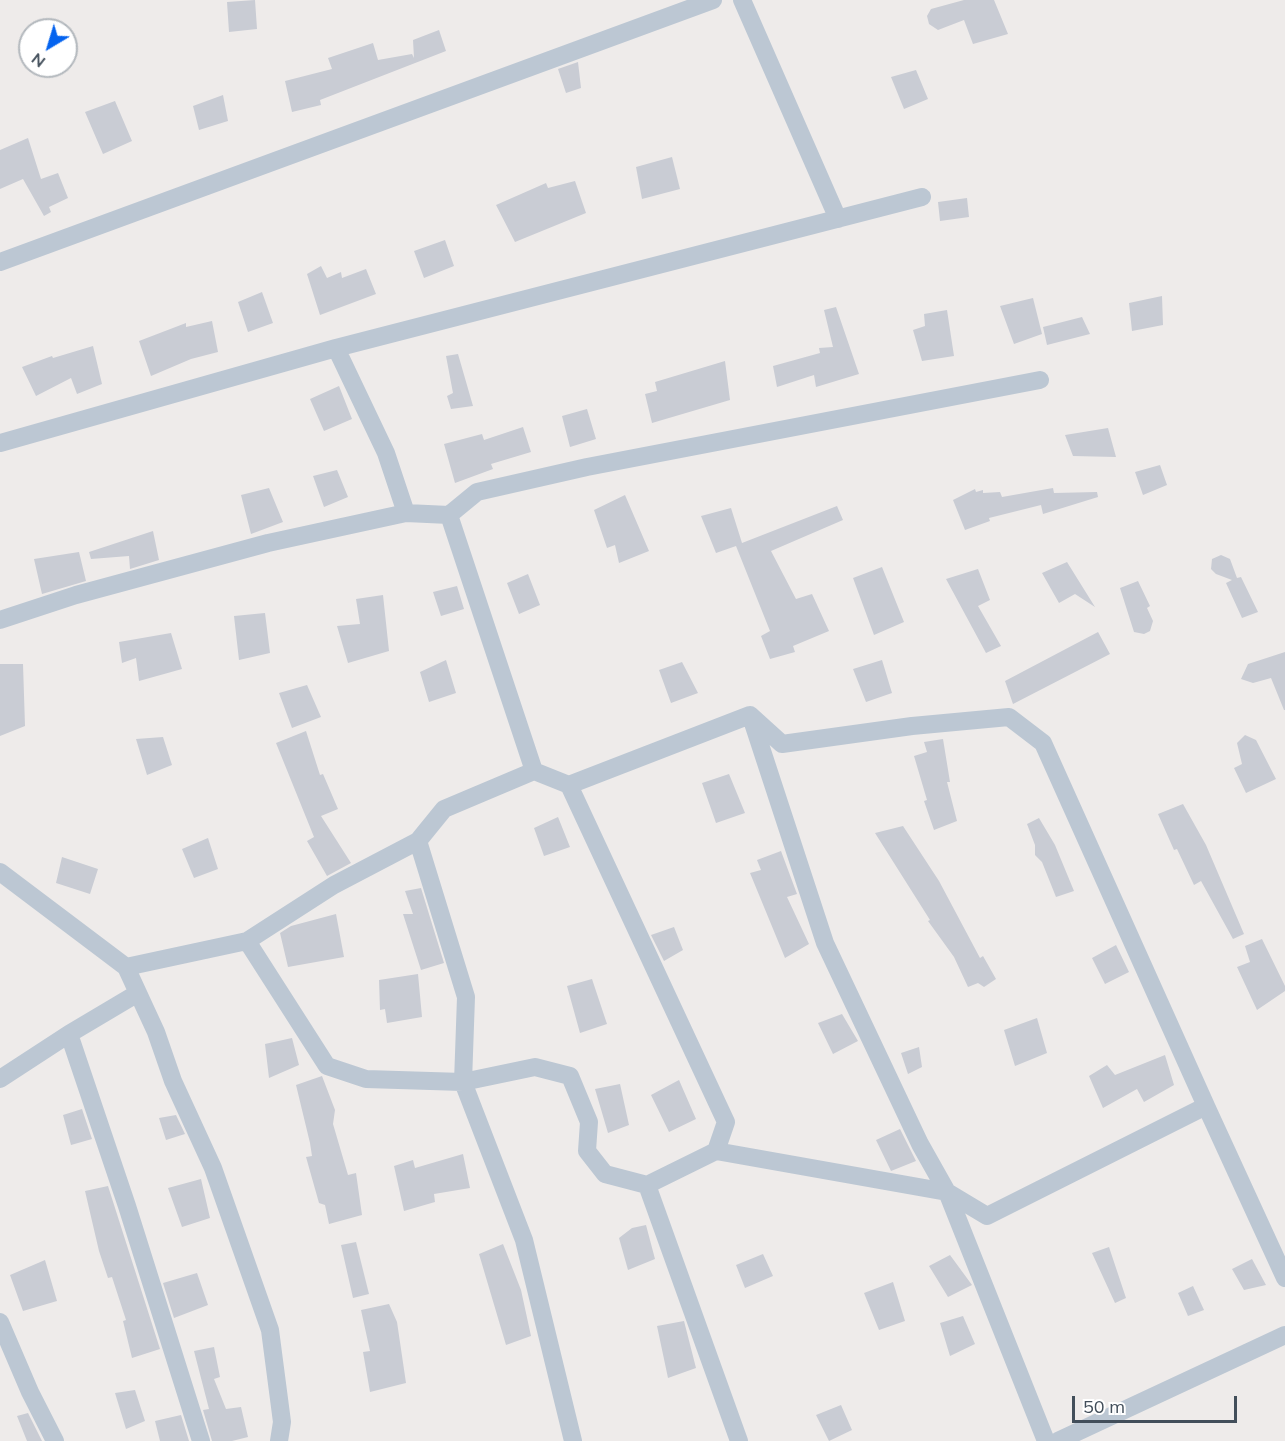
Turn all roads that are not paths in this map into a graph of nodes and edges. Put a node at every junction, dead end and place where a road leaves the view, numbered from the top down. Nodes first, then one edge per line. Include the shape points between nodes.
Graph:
1 (713, 0) edge
2 (742, 0) edge
3 (922, 197) dead end
4 (838, 219) junction
5 (0, 262) edge
6 (336, 348) junction
7 (1040, 380) dead end
8 (0, 443) edge
9 (406, 513) junction
10 (449, 515) junction
11 (0, 620) edge
12 (750, 715) junction
13 (534, 771) junction
14 (569, 785) junction
15 (418, 841) junction
16 (0, 872) edge
17 (247, 941) junction
18 (126, 967) junction
19 (138, 993) junction
20 (69, 1034) junction
21 (0, 1079) edge
22 (463, 1082) junction
23 (1206, 1106) junction
24 (716, 1151) junction
25 (647, 1185) junction
26 (947, 1192) junction
27 (1285, 1278) edge
28 (0, 1322) edge
29 (1285, 1335) edge
30 (6, 1352) edge
31 (55, 1441) edge
32 (201, 1441) edge
33 (279, 1441) edge
34 (573, 1441) edge
35 (739, 1441) edge
36 (1046, 1441) edge
37 (1058, 1441) edge

1 - 5 street
2 - 4 street
3 - 4 street
4 - 6 street
6 - 8 street
6 - 9 street via 386,453
7 - 10 street via 477,492
9 - 10 street
9 - 11 street via 268,543 76,595
10 - 13 street
12 - 14 street
12 - 23 street via 782,744 1009,717 1043,743
12 - 26 street via 825,943 920,1144
13 - 14 street
13 - 15 street via 444,809
14 - 24 street via 726,1122
15 - 17 street via 334,885
15 - 22 street via 466,997
16 - 18 street
17 - 18 street
17 - 22 street via 327,1066 366,1079
18 - 19 street
19 - 20 street
19 - 33 street via 213,1168 270,1330 282,1422
20 - 21 street
20 - 32 street
22 - 25 street via 535,1066 570,1076 589,1122 587,1151 605,1174
22 - 34 street via 524,1240
23 - 26 street via 987,1216
23 - 27 street
24 - 25 street
24 - 26 street
25 - 35 street
26 - 36 street
28 - 30 street
29 - 37 street
30 - 31 street

